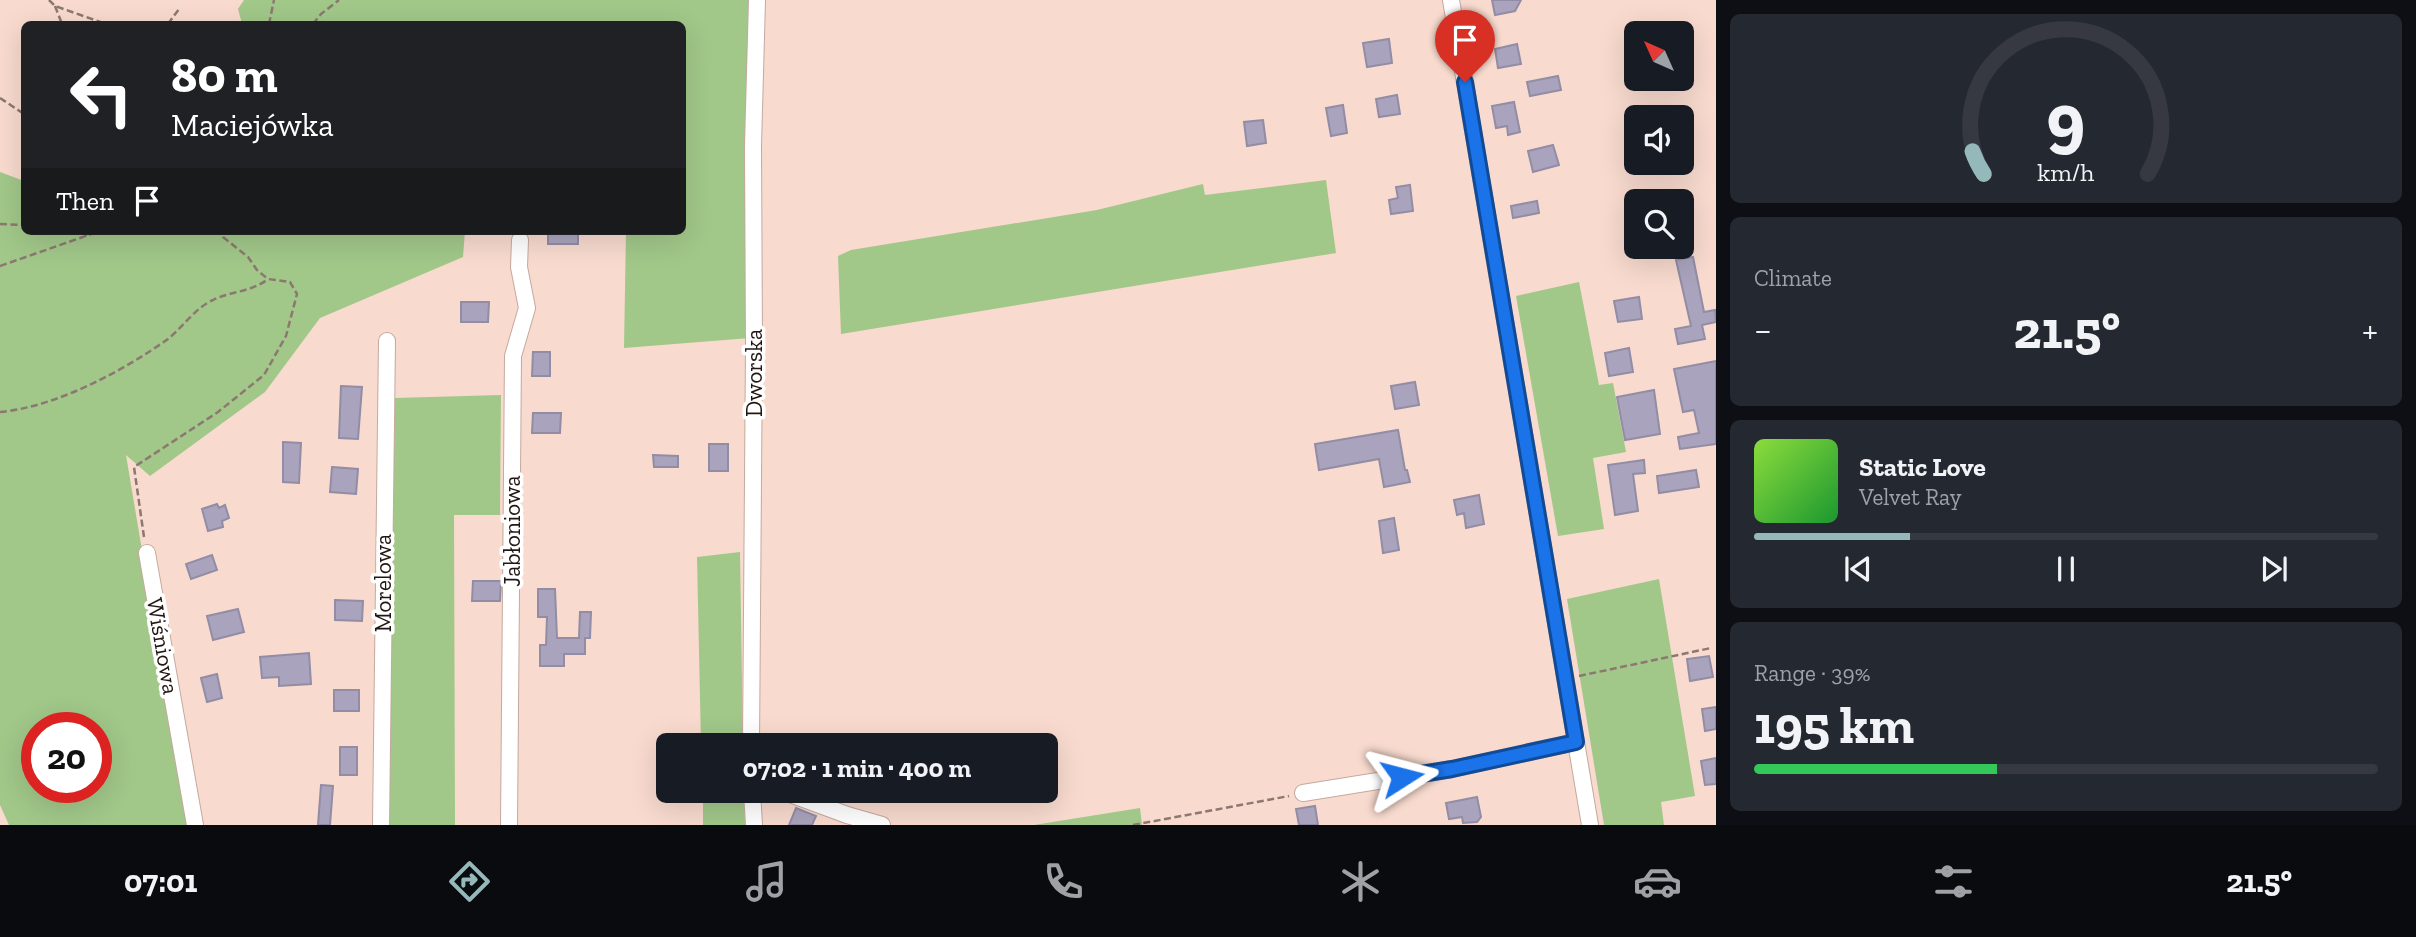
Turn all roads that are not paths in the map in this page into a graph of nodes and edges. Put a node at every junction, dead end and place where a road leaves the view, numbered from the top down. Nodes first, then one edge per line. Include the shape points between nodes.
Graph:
1 (757, 0) edge
2 (1451, 0) edge
3 (520, 240) dead end
4 (387, 341) dead end
5 (147, 553) road end
6 (751, 733) edge
7 (1576, 742) junction
8 (1303, 793) road end
9 (753, 803) edge
10 (814, 803) edge
11 (195, 825) edge
12 (381, 825) edge
13 (509, 825) edge
14 (754, 825) edge
15 (882, 825) edge
16 (1590, 825) edge

1 - 6 street, Dworska via 752,146
2 - 7 street
3 - 13 street, Jabłoniowa via 519,267 527,308 513,356
4 - 12 street, Morelowa
5 - 11 street, Wiśniowa
7 - 8 street via 1452,769
7 - 16 street
9 - 14 street
10 - 15 street

